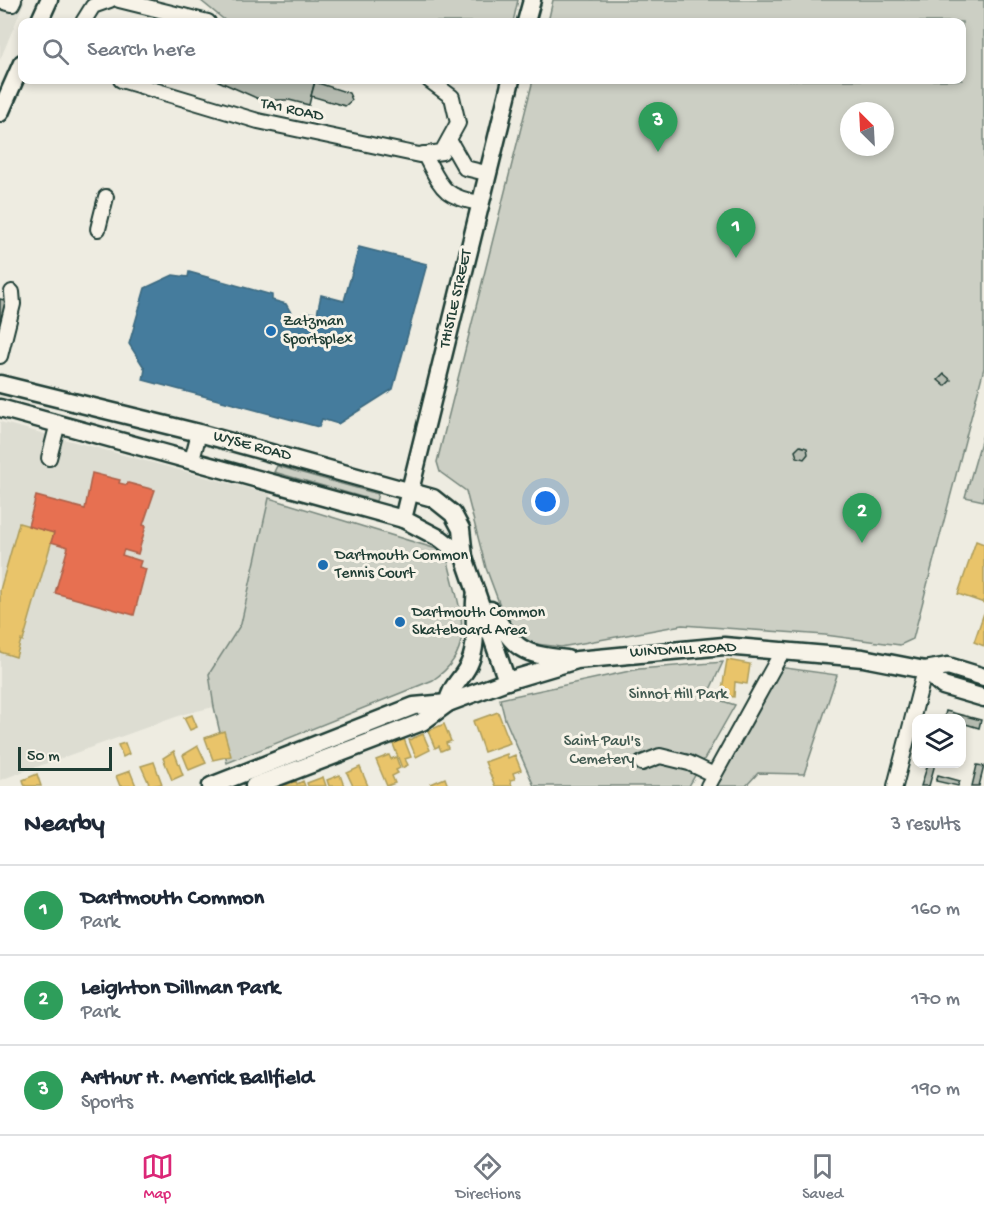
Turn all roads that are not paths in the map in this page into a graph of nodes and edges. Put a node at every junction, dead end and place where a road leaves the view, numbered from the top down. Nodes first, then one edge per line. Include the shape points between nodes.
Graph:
1 (14, 0) edge
2 (49, 0) edge
3 (110, 0) edge
4 (119, 0) edge
5 (532, 0) edge
6 (0, 1) edge
7 (41, 18) edge
8 (86, 18) edge
9 (192, 18) edge
10 (527, 18) edge
11 (18, 72) edge
12 (135, 84) edge
13 (434, 84) edge
14 (510, 84) edge
15 (0, 113) edge
16 (448, 140) junction
17 (424, 154) junction
18 (486, 173) junction
19 (106, 197) dead end
20 (480, 203) junction
21 (98, 229) dead end
22 (12, 292) dead end
23 (0, 357) edge
24 (0, 384) edge
25 (0, 408) edge
26 (58, 423) junction
27 (199, 433) junction
28 (49, 458) dead end
29 (192, 460) junction
30 (411, 490) junction
31 (403, 519) junction
32 (464, 557) junction
33 (476, 587) junction
34 (783, 650) junction
35 (577, 660) junction
36 (924, 670) junction
37 (984, 677) edge
38 (507, 681) junction
39 (984, 698) edge
40 (448, 703) junction
41 (642, 763) dead end
42 (270, 777) edge
43 (711, 780) edge
44 (212, 786) edge
45 (254, 786) edge
46 (895, 786) edge

1 - 6 street via 12,4
2 - 7 main road
3 - 8 street via 93,6
4 - 9 street
5 - 10 main road
11 - 15 main road
12 - 17 street, TA1 ROAD via 258,121
13 - 16 street via 452,97 458,123
14 - 18 main road, THISTLE STREET
16 - 17 street via 442,152
16 - 18 street via 465,168
17 - 20 street via 447,194
18 - 20 main road, THISTLE STREET
19 - 21 street
20 - 30 main road, THISTLE STREET
22 - 23 street via 13,304
24 - 27 main road, WYSE ROAD
25 - 26 main road, WYSE ROAD
26 - 28 street
26 - 29 main road, WYSE ROAD
27 - 29 street
27 - 30 main road, WYSE ROAD
29 - 31 main road, WYSE ROAD
30 - 31 main road, THISTLE STREET
30 - 32 main road, WYSE ROAD via 433,498 453,514 461,529
31 - 32 main road, WYSE ROAD via 441,539
32 - 33 main road, WYSE ROAD
33 - 35 main road via 511,641 533,656
33 - 38 main road, WYSE ROAD
33 - 40 main road via 475,638 470,662 450,690
34 - 35 main road, WINDMILL ROAD via 724,646
34 - 36 main road, WINDMILL ROAD via 863,658
34 - 43 street
35 - 38 main road, WINDMILL ROAD
36 - 37 main road via 948,666
36 - 39 main road via 943,686
36 - 46 street
38 - 40 main road, WINDMILL ROAD
40 - 42 main road, WINDMILL ROAD via 414,706
41 - 43 street via 660,756 689,763
42 - 44 main road, WINDMILL ROAD
42 - 45 main road, WINDMILL ROAD

